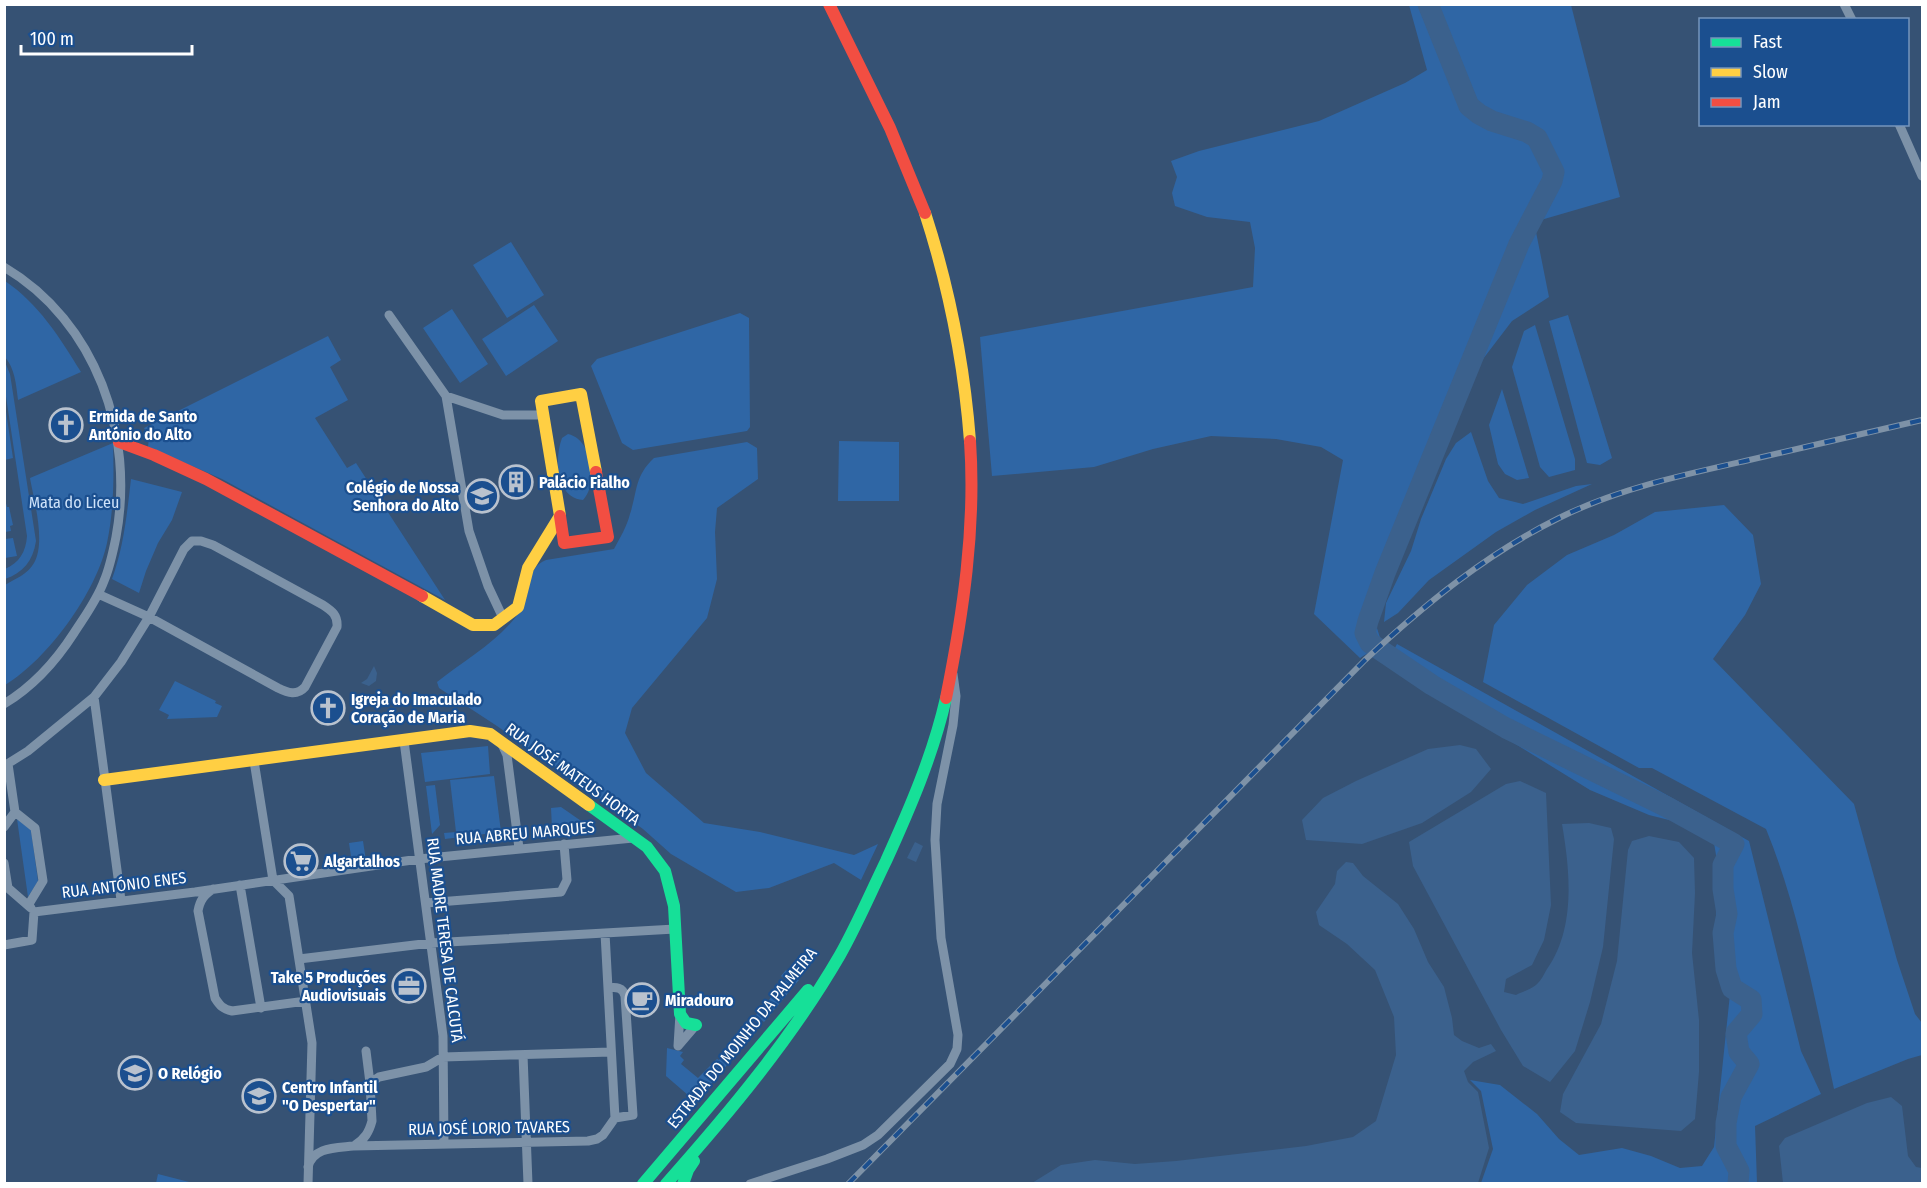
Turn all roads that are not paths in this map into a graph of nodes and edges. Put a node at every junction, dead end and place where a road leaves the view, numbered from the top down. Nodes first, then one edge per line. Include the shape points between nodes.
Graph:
1 (829, 4) edge
2 (1844, 4) edge
3 (1851, 18) edge
4 (1900, 126) edge
5 (1923, 176) edge
6 (4, 267) edge
7 (390, 315) dead end
8 (446, 396) junction
9 (543, 415) junction
10 (119, 442) junction
11 (560, 516) junction
12 (98, 594) junction
13 (149, 617) junction
14 (503, 618) junction
15 (951, 666) junction
16 (94, 697) junction
17 (4, 704) edge
18 (80, 710) junction
19 (98, 721) junction
20 (404, 741) junction
21 (501, 742) junction
22 (523, 758) junction
23 (254, 761) junction
24 (6, 765) edge
25 (508, 766) junction
26 (104, 780) junction
27 (15, 812) junction
28 (4, 827) edge
29 (633, 838) junction
30 (564, 844) junction
31 (519, 848) junction
32 (420, 859) junction
33 (4, 863) edge
34 (273, 880) junction
35 (240, 885) junction
36 (215, 888) junction
37 (179, 893) junction
38 (121, 900) junction
39 (426, 903) junction
40 (31, 908) junction
41 (863, 910) junction
42 (198, 911) junction
43 (675, 929) junction
44 (605, 933) junction
45 (430, 943) junction
46 (4, 945) edge
47 (299, 960) junction
48 (608, 988) junction
49 (306, 1001) junction
50 (261, 1008) junction
51 (680, 1014) junction
52 (696, 1025) joint
53 (366, 1051) dead end
54 (611, 1052) junction
55 (524, 1055) junction
56 (443, 1057) junction
57 (370, 1083) junction
58 (740, 1095) junction
59 (615, 1118) junction
60 (372, 1121) junction
61 (310, 1132) junction
62 (527, 1143) junction
63 (444, 1144) junction
64 (384, 1145) junction
65 (353, 1146) junction
66 (325, 1150) junction
67 (308, 1167) junction
68 (653, 1178) edge
69 (308, 1184) edge
70 (528, 1184) edge
71 (642, 1184) edge
72 (666, 1184) edge
73 (683, 1184) edge
74 (750, 1184) edge

1 - 15 street, ESTRADA DO MOINHO DA PALMEIRA via 878,102 921,203 956,330 971,482 964,594
2 - 3 street
4 - 5 street
6 - 10 street via 41,294 76,335 103,385
7 - 8 street
8 - 9 street via 502,415
8 - 14 street via 469,531
9 - 11 street
9 - 11 street via 541,401 582,394 608,537 564,543
10 - 12 street via 122,492 118,523
10 - 14 street via 145,450 232,492 473,625 494,625
11 - 14 street via 528,568 518,607
12 - 13 street
12 - 17 street via 60,656
13 - 13 street via 291,693 305,687 338,623 334,613 323,605 198,540 185,547
13 - 16 street
15 - 41 street, ESTRADA DO MOINHO DA PALMEIRA via 924,772
15 - 74 street via 956,696 935,840 941,938 957,1020 957,1049 950,1064 863,1145
16 - 18 street
16 - 19 street
18 - 19 street
18 - 24 street
19 - 26 street
20 - 21 street, RUA JOSÉ MATEUS HORTA via 476,731
20 - 23 street, RUA JOSÉ MATEUS HORTA
20 - 32 street, RUA MADRE TERESA DE CALCUTÁ
21 - 22 street, RUA JOSÉ MATEUS HORTA
21 - 25 street
22 - 25 street
22 - 29 street, RUA JOSÉ MATEUS HORTA
23 - 26 street, RUA JOSÉ MATEUS HORTA
23 - 34 street
24 - 27 street
25 - 31 street
26 - 38 street
27 - 28 street
27 - 40 street via 35,828 43,881
29 - 30 street, RUA ABREU MARQUES
29 - 43 street, RUA JOSÉ MATEUS HORTA via 647,847 665,871
30 - 31 street, RUA ABREU MARQUES
30 - 39 street via 567,880 561,892
31 - 32 street, RUA ABREU MARQUES
32 - 34 street, RUA ABREU MARQUES
32 - 39 street, RUA MADRE TERESA DE CALCUTÁ
33 - 40 street via 8,888
34 - 35 street, RUA ANTÓNIO ENES
34 - 47 street via 289,896
35 - 36 street, RUA ANTÓNIO ENES
35 - 50 street
36 - 37 street, RUA ANTÓNIO ENES
36 - 42 street via 204,895
37 - 38 street, RUA ANTÓNIO ENES
37 - 42 street via 191,899
38 - 40 street, RUA ANTÓNIO ENES
39 - 45 street, RUA MADRE TERESA DE CALCUTÁ
40 - 46 street via 32,940
41 - 58 street, ESTRADA DO MOINHO DA PALMEIRA via 833,966
41 - 68 street, ESTRADA DO MOINHO DA PALMEIRA via 808,990
42 - 50 street via 219,1005 232,1011
43 - 44 street
43 - 51 street, RUA JOSÉ MATEUS HORTA
44 - 45 street
44 - 48 street
45 - 47 street
45 - 56 street, RUA MADRE TERESA DE CALCUTÁ
47 - 49 street
48 - 54 street
48 - 59 street, RUA JOSÉ LORJO TAVARES via 619,988 625,996 633,1115
49 - 50 street
49 - 61 street via 312,1043
51 - 52 street via 686,1023
51 - 52 street via 678,1046
53 - 57 street
54 - 55 street
54 - 59 street
55 - 56 street
55 - 62 street
56 - 57 street via 426,1067 379,1077
56 - 63 street, RUA MADRE TERESA DE CALCUTÁ
57 - 60 street
58 - 72 street, ESTRADA DO MOINHO DA PALMEIRA
58 - 73 street via 688,1170
59 - 62 street, RUA JOSÉ LORJO TAVARES via 597,1139
60 - 64 street via 375,1138
60 - 65 street via 366,1136
61 - 66 street via 312,1141
61 - 67 street
62 - 63 street, RUA JOSÉ LORJO TAVARES
62 - 70 street
63 - 64 street, RUA JOSÉ LORJO TAVARES
64 - 65 street, RUA JOSÉ LORJO TAVARES
65 - 66 street, RUA JOSÉ LORJO TAVARES
66 - 67 street via 313,1155
67 - 69 street
68 - 71 street, ESTRADA DO MOINHO DA PALMEIRA

